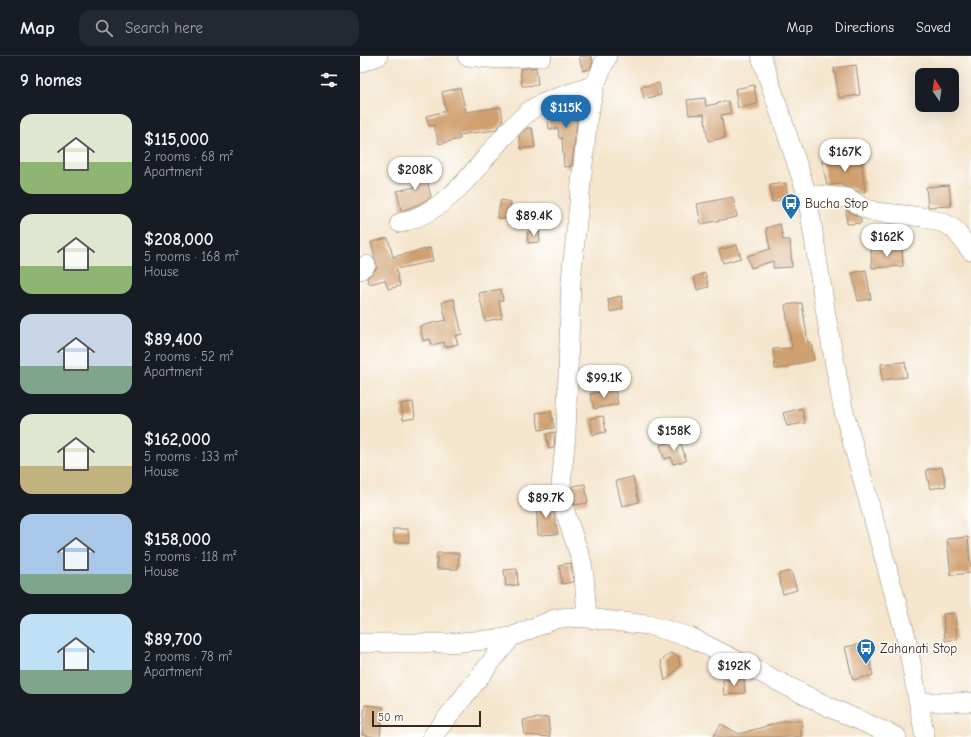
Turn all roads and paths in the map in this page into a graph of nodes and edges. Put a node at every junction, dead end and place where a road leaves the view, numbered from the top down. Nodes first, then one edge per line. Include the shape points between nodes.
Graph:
1 (378, 56) edge
2 (467, 56) edge
3 (542, 56) edge
4 (608, 56) edge
5 (761, 56) edge
6 (360, 63) edge
7 (595, 85) junction
8 (808, 194) junction
9 (400, 223) dead end
10 (971, 251) edge
11 (587, 618) junction
12 (511, 637) junction
13 (360, 643) edge
14 (919, 702) junction
15 (971, 702) edge
16 (432, 737) edge
17 (897, 737) edge
18 (925, 737) edge

1 - 6 street
2 - 3 street via 499,60
4 - 7 street
5 - 8 street
7 - 9 street via 534,108 515,124 458,189 441,204 426,215
7 - 11 street via 588,116 571,280 566,434 561,489 563,506 581,559
8 - 10 street via 848,198 876,212 923,217 944,223 954,228
8 - 14 street via 843,408 897,601
11 - 12 street via 555,620
11 - 17 street via 648,625 690,637 829,707
12 - 13 street via 448,643
12 - 16 street
14 - 15 street
14 - 18 street

